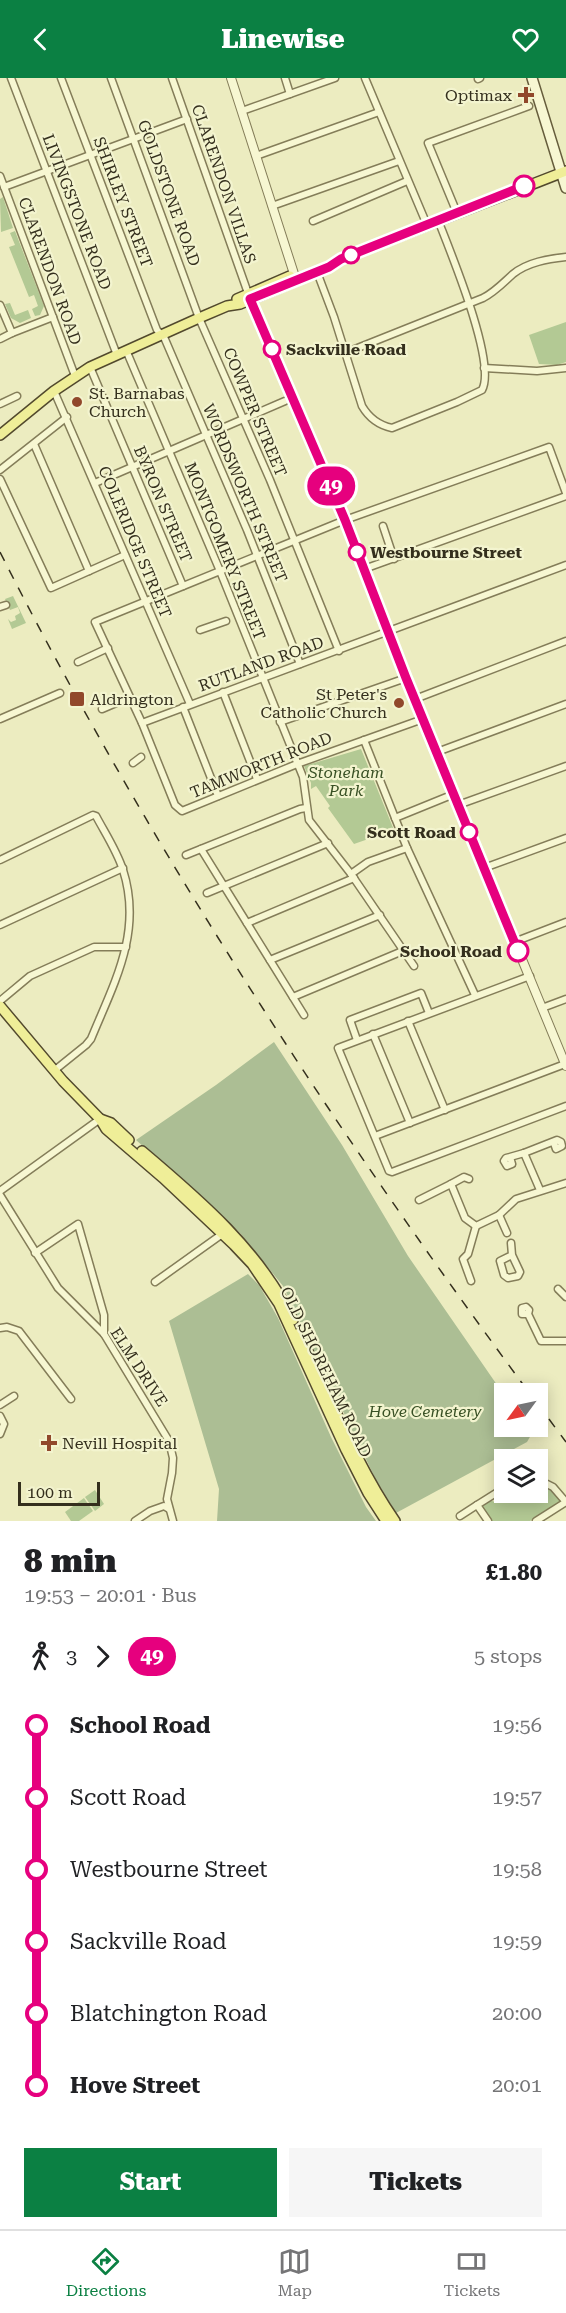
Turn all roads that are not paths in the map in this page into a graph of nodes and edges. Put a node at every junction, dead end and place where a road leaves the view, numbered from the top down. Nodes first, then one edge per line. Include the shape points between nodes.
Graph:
1 (11, 78) edge
2 (61, 78) edge
3 (111, 78) edge
4 (172, 78) edge
5 (231, 78) edge
6 (285, 78) edge
7 (335, 78) edge
8 (365, 78) edge
9 (531, 78) edge
10 (290, 94) junction
11 (529, 106) dead end
12 (242, 111) junction
13 (379, 112) junction
14 (187, 119) junction
15 (134, 139) junction
16 (91, 155) junction
17 (256, 156) junction
18 (399, 161) junction
19 (47, 171) junction
20 (564, 172) edge
21 (0, 176) edge
22 (407, 181) junction
23 (4, 187) junction
24 (566, 188) edge
25 (272, 206) junction
26 (457, 213) junction
27 (438, 220) junction
28 (313, 221) dead end
29 (427, 225) junction
30 (566, 257) edge
31 (341, 259) junction
32 (317, 272) junction
33 (295, 277) junction
34 (249, 296) junction
35 (470, 303) junction
36 (0, 305) edge
37 (53, 317) junction
38 (199, 318) junction
39 (12, 333) junction
40 (161, 334) junction
41 (0, 339) edge
42 (122, 353) junction
43 (345, 353) junction
44 (90, 367) junction
45 (484, 368) junction
46 (566, 368) edge
47 (75, 376) junction
48 (54, 391) junction
49 (17, 396) dead end
50 (285, 401) dead end
51 (0, 404) edge
52 (66, 417) junction
53 (243, 419) junction
54 (0, 435) edge
55 (206, 435) junction
56 (34, 444) junction
57 (169, 451) junction
58 (132, 467) junction
59 (0, 470) edge
60 (0, 479) edge
61 (95, 483) junction
62 (566, 494) edge
63 (345, 520) junction
64 (383, 526) dead end
65 (295, 540) junction
66 (125, 555) junction
67 (257, 556) junction
68 (394, 559) junction
69 (566, 565) edge
70 (364, 569) junction
71 (89, 571) junction
72 (220, 571) junction
73 (183, 586) junction
74 (145, 600) junction
75 (232, 619) junction
76 (200, 630) dead end
77 (389, 632) junction
78 (566, 640) edge
79 (108, 648) junction
80 (339, 651) junction
81 (78, 662) dead end
82 (300, 664) junction
83 (262, 678) junction
84 (406, 678) junction
85 (223, 692) junction
86 (60, 693) dead end
87 (130, 697) junction
88 (415, 699) junction
89 (190, 704) junction
90 (566, 704) edge
91 (183, 707) junction
92 (102, 709) dead end
93 (0, 719) edge
94 (423, 719) junction
95 (280, 722) junction
96 (142, 723) junction
97 (364, 740) junction
98 (437, 752) junction
99 (148, 754) junction
100 (133, 763) dead end
101 (297, 764) junction
102 (566, 766) edge
103 (257, 779) junction
104 (454, 794) junction
105 (218, 796) junction
106 (458, 806) junction
107 (306, 808) junction
108 (395, 818) junction
109 (566, 838) edge
110 (328, 843) junction
111 (406, 848) junction
112 (201, 849) junction
113 (186, 855) dead end
114 (0, 860) edge
115 (123, 868) junction
116 (484, 868) junction
117 (352, 876) junction
118 (224, 886) junction
119 (207, 893) dead end
120 (380, 915) junction
121 (566, 922) edge
122 (247, 923) junction
123 (0, 925) edge
124 (514, 942) junction
125 (126, 947) junction
126 (405, 950) junction
127 (270, 960) junction
128 (414, 966) dead end
129 (530, 976) junction
130 (475, 995) junction
131 (293, 997) junction
132 (566, 999) edge
133 (0, 1001) edge
134 (0, 1006) edge
135 (542, 1008) junction
136 (429, 1013) junction
137 (304, 1015) dead end
138 (408, 1021) junction
139 (373, 1034) junction
140 (357, 1040) junction
141 (566, 1065) edge
142 (55, 1070) junction
143 (566, 1106) edge
144 (445, 1110) junction
145 (100, 1119) junction
146 (410, 1123) junction
147 (375, 1136) junction
148 (554, 1143) dead end
149 (524, 1153) junction
150 (510, 1157) dead end
151 (469, 1179) dead end
152 (566, 1183) edge
153 (451, 1184) junction
154 (540, 1190) junction
155 (0, 1193) edge
156 (419, 1200) dead end
157 (499, 1215) junction
158 (476, 1226) junction
159 (225, 1232) junction
160 (507, 1233) dead end
161 (511, 1243) dead end
162 (35, 1253) junction
163 (512, 1254) dead end
164 (471, 1281) dead end
165 (155, 1282) dead end
166 (558, 1289) dead end
167 (566, 1297) edge
168 (528, 1314) dead end
169 (104, 1315) junction
170 (90, 1323) junction
171 (0, 1328) edge
172 (104, 1334) junction
173 (566, 1341) edge
174 (65, 1390) junction
175 (14, 1396) dead end
176 (57, 1396) dead end
177 (71, 1399) dead end
178 (0, 1405) edge
179 (0, 1416) edge
180 (0, 1434) edge
181 (548, 1484) edge
182 (494, 1494) edge
183 (566, 1502) edge
184 (477, 1505) junction
185 (169, 1509) junction
186 (460, 1516) dead end
187 (138, 1520) edge
188 (173, 1521) edge
189 (386, 1521) edge
190 (395, 1521) edge
191 (488, 1521) edge
192 (536, 1521) edge

1 - 19 street, LIVINGSTONE ROAD
2 - 16 street, SHIRLEY STREET
3 - 15 street, GOLDSTONE ROAD
4 - 14 street, CLARENDON VILLAS
5 - 12 street
6 - 10 street
7 - 10 street
8 - 13 street
9 - 20 main road
10 - 12 street
11 - 26 street via 428,143
12 - 17 street
13 - 17 street
13 - 18 street
14 - 15 street
14 - 34 street, CLARENDON VILLAS
15 - 16 street
15 - 38 street, GOLDSTONE ROAD
16 - 19 street
16 - 40 street, SHIRLEY STREET
17 - 25 street
18 - 22 street
18 - 25 street
19 - 23 street
19 - 42 street, LIVINGSTONE ROAD
20 - 24 main road
20 - 26 main road
21 - 23 street, CLARENDON ROAD
22 - 28 street
22 - 29 street
23 - 37 street, CLARENDON ROAD
25 - 33 street
26 - 27 main road
27 - 29 main road
27 - 35 street
29 - 31 main road
30 - 35 street via 529,266 491,294
31 - 32 main road
31 - 33 main road
32 - 33 main road
32 - 43 street
33 - 34 main road
34 - 38 main road
34 - 63 street
35 - 43 street
35 - 45 street
36 - 39 street
37 - 39 street
37 - 47 street, CLARENDON ROAD
38 - 40 main road
38 - 53 street, COWPER STREET
39 - 41 street
40 - 42 main road
40 - 55 street, WORDSWORTH STREET
42 - 44 main road
42 - 57 street, MONTGOMERY STREET
43 - 45 street via 362,406 377,422 392,428 478,393 484,386
44 - 47 main road
44 - 58 street, BYRON STREET
45 - 46 street
47 - 48 main road
48 - 52 street, COLERIDGE STREET
48 - 54 main road
49 - 51 street
50 - 53 street
52 - 56 street
52 - 61 street, COLERIDGE STREET
53 - 55 street
53 - 65 street, COWPER STREET
55 - 57 street
55 - 67 street, WORDSWORTH STREET
56 - 59 street
56 - 71 street
57 - 58 street
57 - 72 street, MONTGOMERY STREET
58 - 61 street
58 - 73 street, BYRON STREET
60 - 71 street via 51,588
61 - 66 street, COLERIDGE STREET
62 - 63 street via 549,447
62 - 68 street
63 - 65 street
63 - 70 street
64 - 68 street
65 - 67 street
65 - 80 street, COWPER STREET
66 - 71 street
66 - 74 street, COLERIDGE STREET
67 - 72 street
67 - 82 street, WORDSWORTH STREET
68 - 70 street
69 - 77 street, RUTLAND ROAD
70 - 77 street
72 - 73 street
72 - 75 street, MONTGOMERY STREET
73 - 74 street
74 - 79 street via 95,622
74 - 89 street, COLERIDGE STREET
75 - 76 street
75 - 83 street, MONTGOMERY STREET
77 - 80 street, RUTLAND ROAD
77 - 84 street
78 - 88 street
79 - 81 street
79 - 87 street
80 - 82 street, RUTLAND ROAD
82 - 83 street, RUTLAND ROAD
83 - 85 street, RUTLAND ROAD
83 - 95 street, MONTGOMERY STREET
84 - 88 street
84 - 95 street
85 - 89 street, RUTLAND ROAD
85 - 103 street
86 - 93 street
87 - 92 street
87 - 96 street
88 - 94 street
89 - 91 street, RUTLAND ROAD
90 - 98 street
91 - 96 street, RUTLAND ROAD
91 - 105 street
94 - 97 street, TAMWORTH ROAD
94 - 98 street
95 - 101 street, MONTGOMERY STREET
96 - 99 street
97 - 101 street, TAMWORTH ROAD
97 - 108 street
98 - 104 street
99 - 100 street
99 - 105 street, TAMWORTH ROAD via 178,809 182,811
101 - 103 street, TAMWORTH ROAD
101 - 107 street, MONTGOMERY STREET via 306,787
102 - 106 street
103 - 105 street, TAMWORTH ROAD
104 - 106 street
104 - 108 street
106 - 116 street
107 - 110 street via 309,820
107 - 112 street
108 - 111 street
109 - 116 street
110 - 117 street
110 - 118 street
111 - 117 street via 368,862
111 - 130 street
112 - 113 street
112 - 118 street
114 - 115 street via 93,815
115 - 123 street
115 - 125 street via 131,903
116 - 124 street
117 - 120 street
117 - 122 street
118 - 119 street
118 - 122 street
120 - 126 street
120 - 127 street
121 - 124 street
122 - 127 street
124 - 129 street
125 - 133 street via 94,947 30,976
125 - 142 street via 91,1039
126 - 128 street
126 - 131 street
127 - 131 street
129 - 130 street
129 - 135 street
130 - 136 street
131 - 137 street
132 - 135 street
134 - 142 main road, OLD SHOREHAM ROAD
135 - 141 street
136 - 138 street
136 - 140 street via 421,993 350,1020
138 - 139 street
138 - 144 street
139 - 140 street
139 - 146 street
140 - 147 street via 338,1048
141 - 144 street
142 - 145 main road, OLD SHOREHAM ROAD
143 - 147 street via 392,1172
144 - 146 street
145 - 155 street
145 - 159 main road, OLD SHOREHAM ROAD via 106,1129
146 - 147 street
148 - 149 street
149 - 150 street
149 - 154 street
151 - 153 street via 464,1177
152 - 154 street
153 - 156 street
153 - 158 street via 465,1218
154 - 157 street via 510,1202
155 - 162 street, ELM DRIVE
157 - 158 street
157 - 160 street
158 - 164 street via 463,1259
159 - 165 street
159 - 189 main road, OLD SHOREHAM ROAD via 279,1304 346,1450
159 - 190 main road, OLD SHOREHAM ROAD via 265,1270 285,1303 358,1459
161 - 163 street
162 - 169 street via 78,1224
162 - 170 street, ELM DRIVE via 58,1288
166 - 167 street
168 - 173 street via 541,1341
169 - 170 street
169 - 172 street
170 - 172 street, ELM DRIVE
171 - 174 street via 18,1331
172 - 185 street, ELM DRIVE via 169,1441 173,1458
174 - 176 street
174 - 177 street
175 - 178 street
179 - 180 street via 4,1424
181 - 183 street
182 - 184 street
183 - 192 street
184 - 186 street
184 - 191 street
185 - 187 street via 164,1506
185 - 188 street

